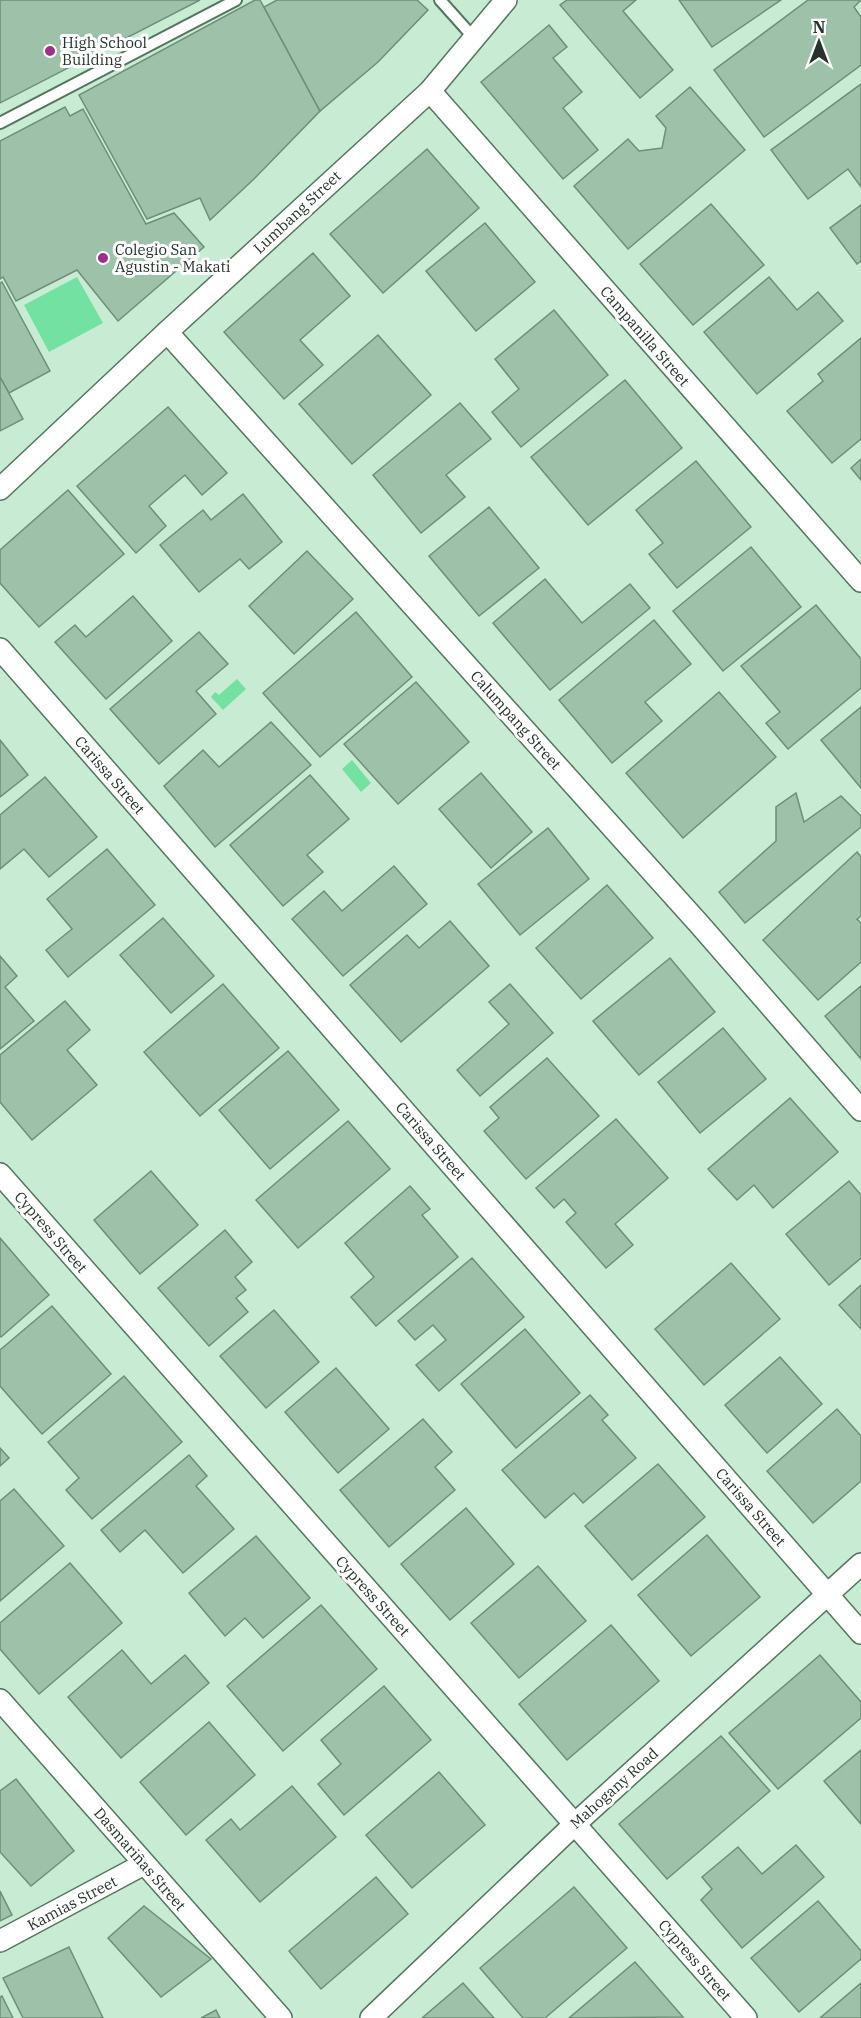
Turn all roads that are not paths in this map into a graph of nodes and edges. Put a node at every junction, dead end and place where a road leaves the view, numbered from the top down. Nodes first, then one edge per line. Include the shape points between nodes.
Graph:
1 (236, 0) edge
2 (440, 0) edge
3 (506, 0) edge
4 (474, 38) junction
5 (430, 91) junction
6 (0, 123) edge
7 (167, 332) junction
8 (0, 489) edge
9 (861, 581) edge
10 (0, 650) edge
11 (861, 1110) edge
12 (0, 1174) edge
13 (861, 1564) edge
14 (828, 1594) junction
15 (861, 1633) edge
16 (0, 1700) edge
17 (576, 1823) junction
18 (144, 1864) junction
19 (0, 1941) edge
20 (280, 2018) edge
21 (371, 2018) edge
22 (746, 2018) edge

1 - 6 lane
2 - 4 lane
3 - 4 street, Lumbang Street
4 - 5 street, Lumbang Street
5 - 7 street, Lumbang Street
5 - 9 street, Campanilla Street
7 - 8 street, Lumbang Street
7 - 11 street, Calumpang Street via 700,925
10 - 14 street, Carissa Street
12 - 17 street, Cypress Street
13 - 14 street, Mahogany Road
14 - 15 street, Carissa Street
14 - 17 street, Mahogany Road
16 - 18 street, Dasmariñas Street
17 - 21 street, Mahogany Road
17 - 22 street, Cypress Street
18 - 19 street, Kamias Street
18 - 20 street, Dasmariñas Street

